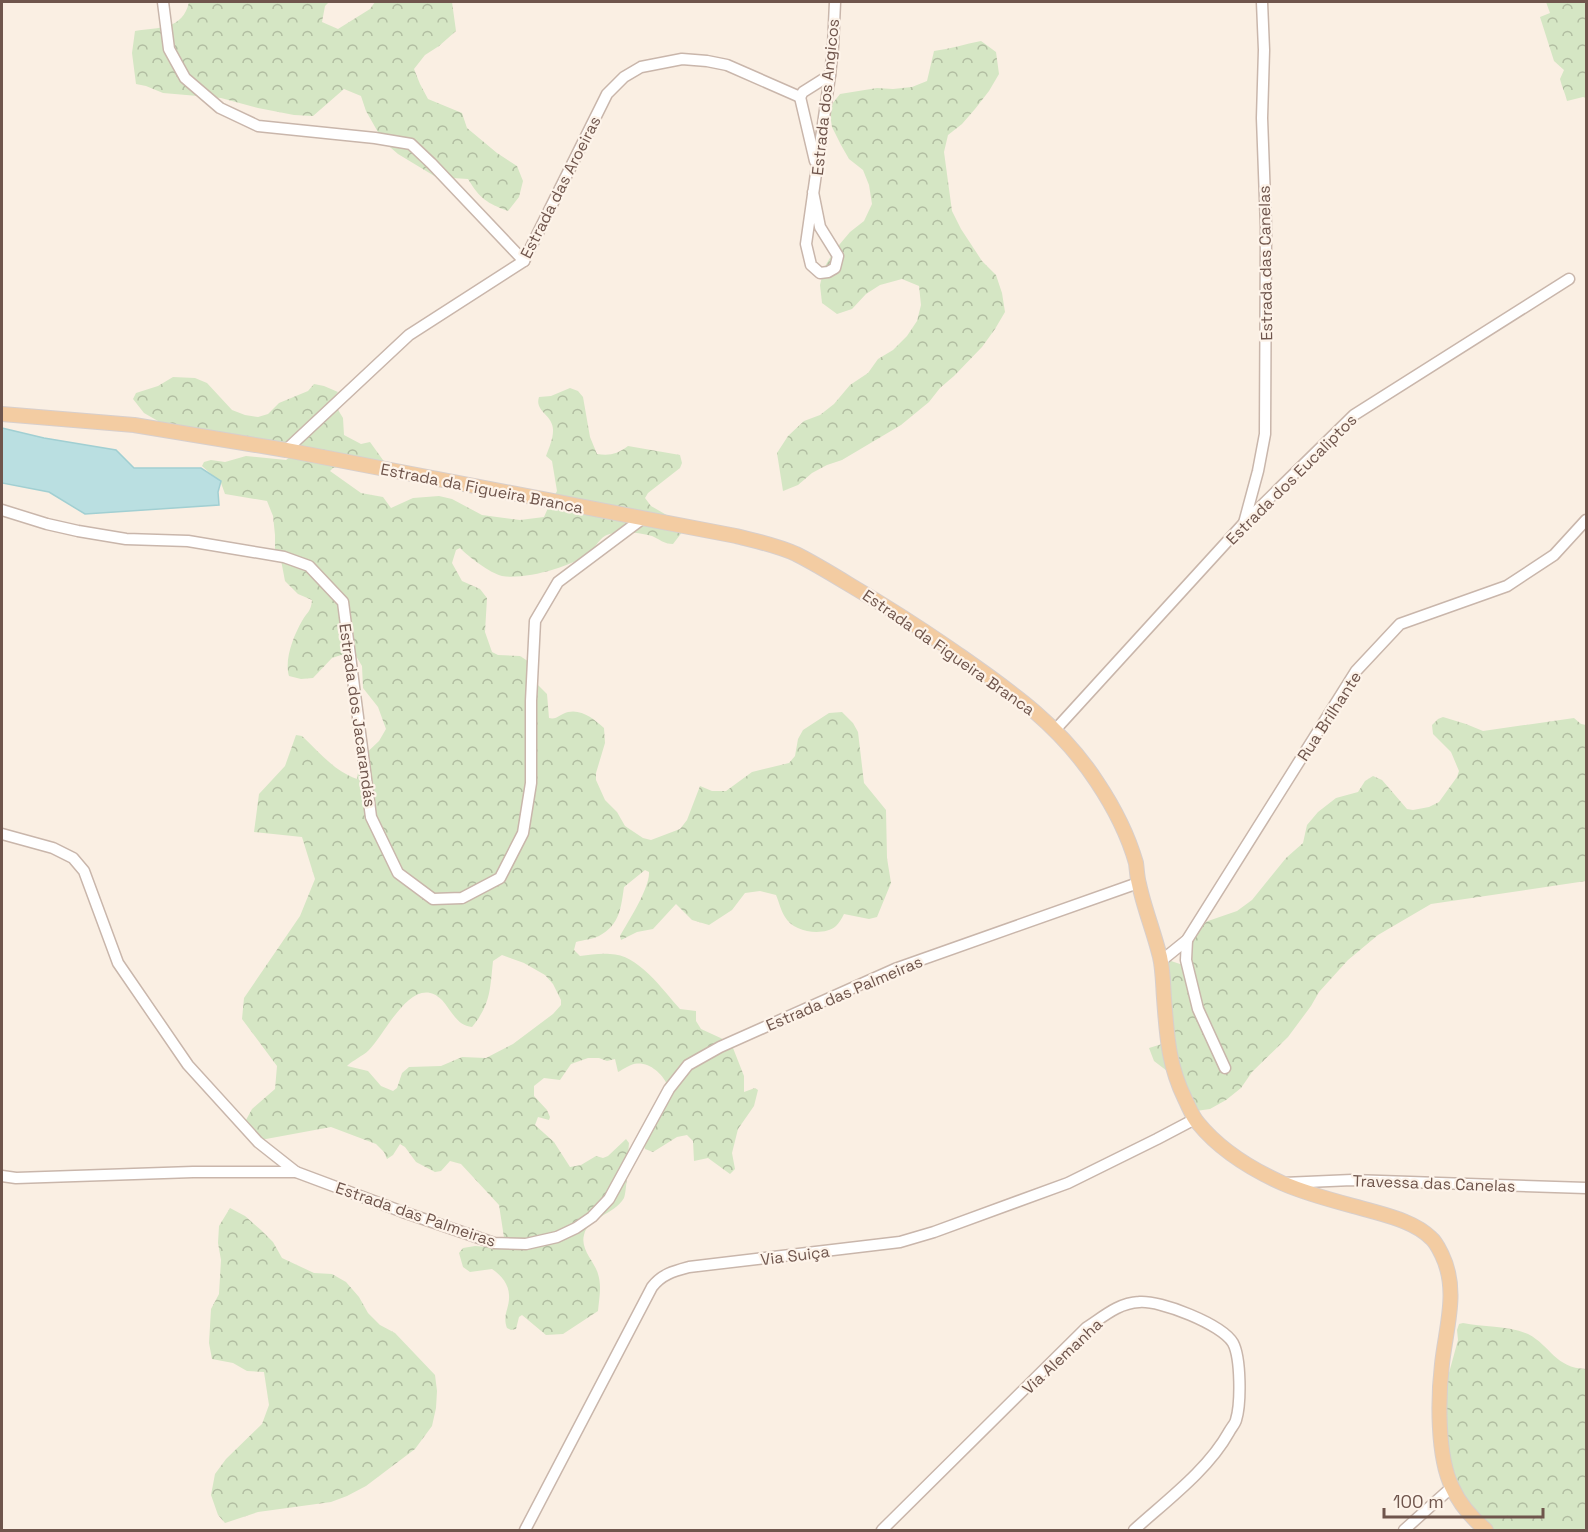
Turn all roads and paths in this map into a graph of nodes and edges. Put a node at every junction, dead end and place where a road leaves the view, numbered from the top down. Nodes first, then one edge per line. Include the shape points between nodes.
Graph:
1 (163, 2) edge
2 (835, 2) edge
3 (1262, 2) edge
4 (830, 75) junction
5 (800, 97) junction
6 (817, 170) junction
7 (813, 192) junction
8 (524, 261) junction
9 (1569, 279) dead end
10 (2, 414) edge
11 (286, 450) junction
12 (2, 510) edge
13 (642, 519) junction
14 (1587, 520) edge
15 (1244, 523) junction
16 (1055, 730) junction
17 (2, 834) edge
18 (1138, 883) junction
19 (1188, 940) junction
20 (1161, 961) junction
21 (1225, 1068) dead end
22 (1195, 1119) junction
23 (296, 1172) junction
24 (2, 1176) edge
25 (1282, 1183) junction
26 (1587, 1188) edge
27 (1452, 1487) junction
28 (525, 1530) edge
29 (882, 1530) edge
30 (1134, 1530) edge
31 (1404, 1530) edge
32 (1486, 1530) edge

1 - 8 street via 169,49 185,78 220,108 258,126 411,144
2 - 4 street, Estrada dos Angicos
3 - 15 street, Estrada das Canelas via 1265,434
4 - 5 street
4 - 6 street, Estrada dos Angicos
5 - 6 street
5 - 8 street, Estrada das Aroeiras via 727,65 682,59 641,67 624,77 607,94
6 - 7 street, Estrada dos Angicos
7 - 7 street, Estrada dos Angicos via 820,227 838,256 835,268 828,272 820,273 811,265 806,244
8 - 11 street, Estrada das Aroeiras via 409,335
9 - 15 street, Estrada dos Eucaliptos via 1354,415
10 - 11 main road, Estrada da Figueira Branca via 134,425
11 - 13 main road, Estrada da Figueira Branca
12 - 13 street, Estrada dos Jacarandás via 78,531 126,539 188,541 284,556 309,566 343,602 371,817 398,873 433,899 462,898 500,878 523,833 531,783 535,621 558,582
13 - 16 main road, Estrada da Figueira Branca via 736,536 795,554 904,617 1015,694
14 - 19 street, Rua Brilhante via 1554,555 1507,586 1400,624 1356,671
15 - 16 street, Estrada dos Eucaliptos
16 - 18 main road, Estrada da Figueira Branca via 1080,758 1112,808 1136,864
17 - 23 street via 53,848 73,858 84,871 118,963 188,1065 258,1142
18 - 20 main road, Estrada da Figueira Branca
18 - 23 street, Estrada das Palmeiras via 895,969 688,1065 669,1089 609,1199 592,1217 557,1237 526,1244 494,1243
19 - 20 street, Rua Brilhante
19 - 21 street via 1186,960 1198,1010
20 - 22 main road, Estrada da Figueira Branca via 1168,1052
22 - 25 main road, Estrada da Figueira Branca via 1230,1154
22 - 28 street, Via Suiça via 1068,1183 900,1242 674,1270 664,1275 652,1287
23 - 24 street, Estrada das Palmeiras
25 - 26 street, Travessa das Canelas via 1352,1180
25 - 27 main road, Estrada da Figueira Branca via 1403,1222 1424,1232 1438,1246 1451,1290 1440,1412 1444,1464
27 - 31 street
27 - 32 main road, Estrada da Figueira Branca
29 - 30 street, Via Alemanha via 1086,1328 1119,1306 1140,1302 1163,1305 1202,1320 1233,1342 1239,1389 1236,1420 1222,1444 1199,1471

